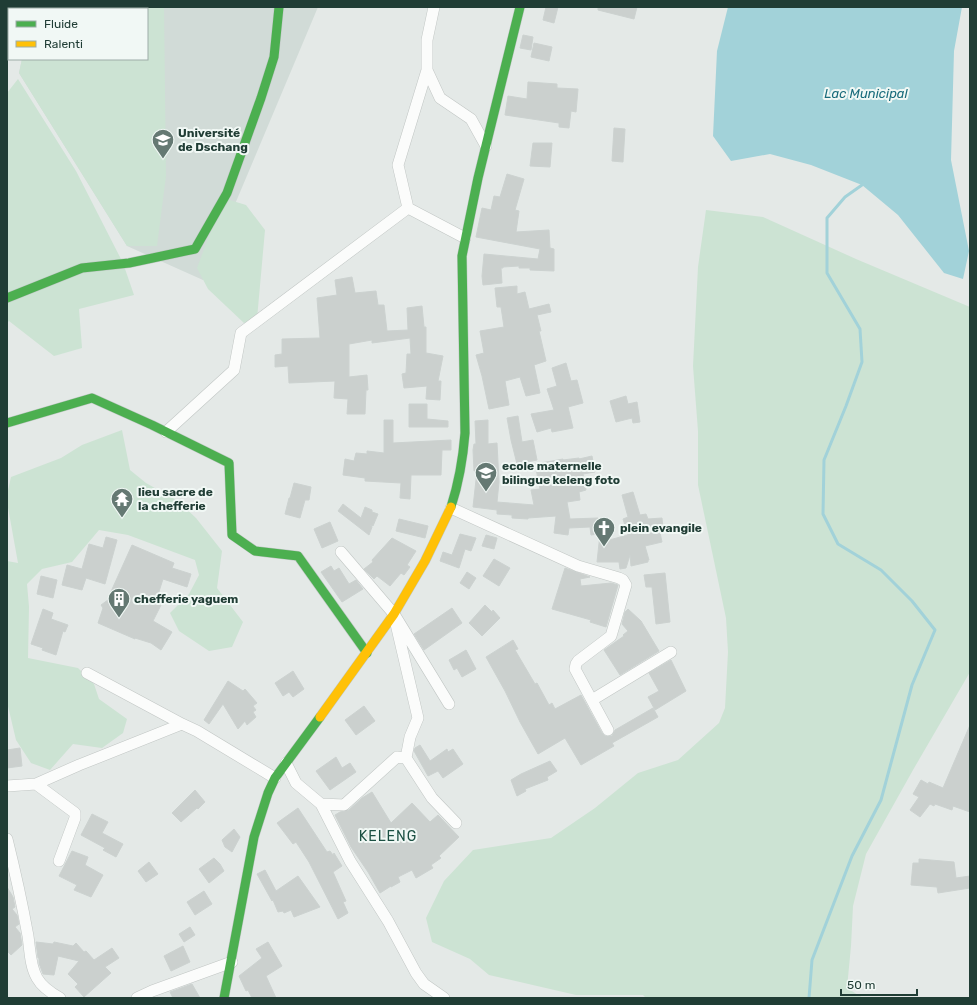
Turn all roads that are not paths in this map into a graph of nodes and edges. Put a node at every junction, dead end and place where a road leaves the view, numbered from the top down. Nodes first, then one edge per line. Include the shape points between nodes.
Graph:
1 (279, 7) edge
2 (434, 7) edge
3 (520, 7) edge
4 (427, 70) junction
5 (486, 146) junction
6 (408, 208) junction
7 (465, 238) junction
8 (7, 298) edge
9 (7, 423) edge
10 (166, 432) junction
11 (451, 508) junction
12 (341, 552) dead end
13 (394, 614) junction
14 (671, 652) dead end
15 (367, 653) junction
16 (87, 674) dead end
17 (592, 700) junction
18 (449, 704) dead end
19 (182, 724) junction
20 (608, 730) dead end
21 (406, 758) junction
22 (286, 763) junction
23 (275, 778) junction
24 (36, 784) junction
25 (7, 786) edge
26 (322, 804) junction
27 (456, 823) dead end
28 (7, 839) edge
29 (59, 860) dead end
30 (232, 962) junction
31 (60, 998) edge
32 (137, 998) edge
33 (224, 998) edge
34 (444, 998) edge

1 - 8 main road via 274,57 261,98 227,193 195,249 129,263 82,268
2 - 4 street via 427,40
3 - 5 main road
4 - 5 street via 440,98 471,119
4 - 6 street via 398,165
5 - 7 main road
6 - 7 street
6 - 10 street via 242,333 234,370
7 - 11 main road via 462,256 465,433 459,481
9 - 10 main road via 92,398
10 - 15 main road via 229,464 232,535 255,551 298,556
11 - 13 main road via 425,561
11 - 17 street via 578,566 623,580 626,585 611,636 576,664 575,669
12 - 13 street
13 - 15 main road
13 - 18 street
13 - 21 street via 418,718 410,737
14 - 17 street
15 - 22 main road
16 - 19 street
17 - 20 street
19 - 23 street
19 - 24 street
21 - 26 street via 397,757 344,805
21 - 27 street via 432,798
22 - 23 main road
22 - 26 street via 296,782
23 - 30 main road via 254,837
24 - 25 street
24 - 29 street via 75,813
26 - 34 street via 350,861 388,921 416,973 424,984
28 - 31 street via 16,874 32,965 43,986
30 - 32 street
30 - 33 main road

